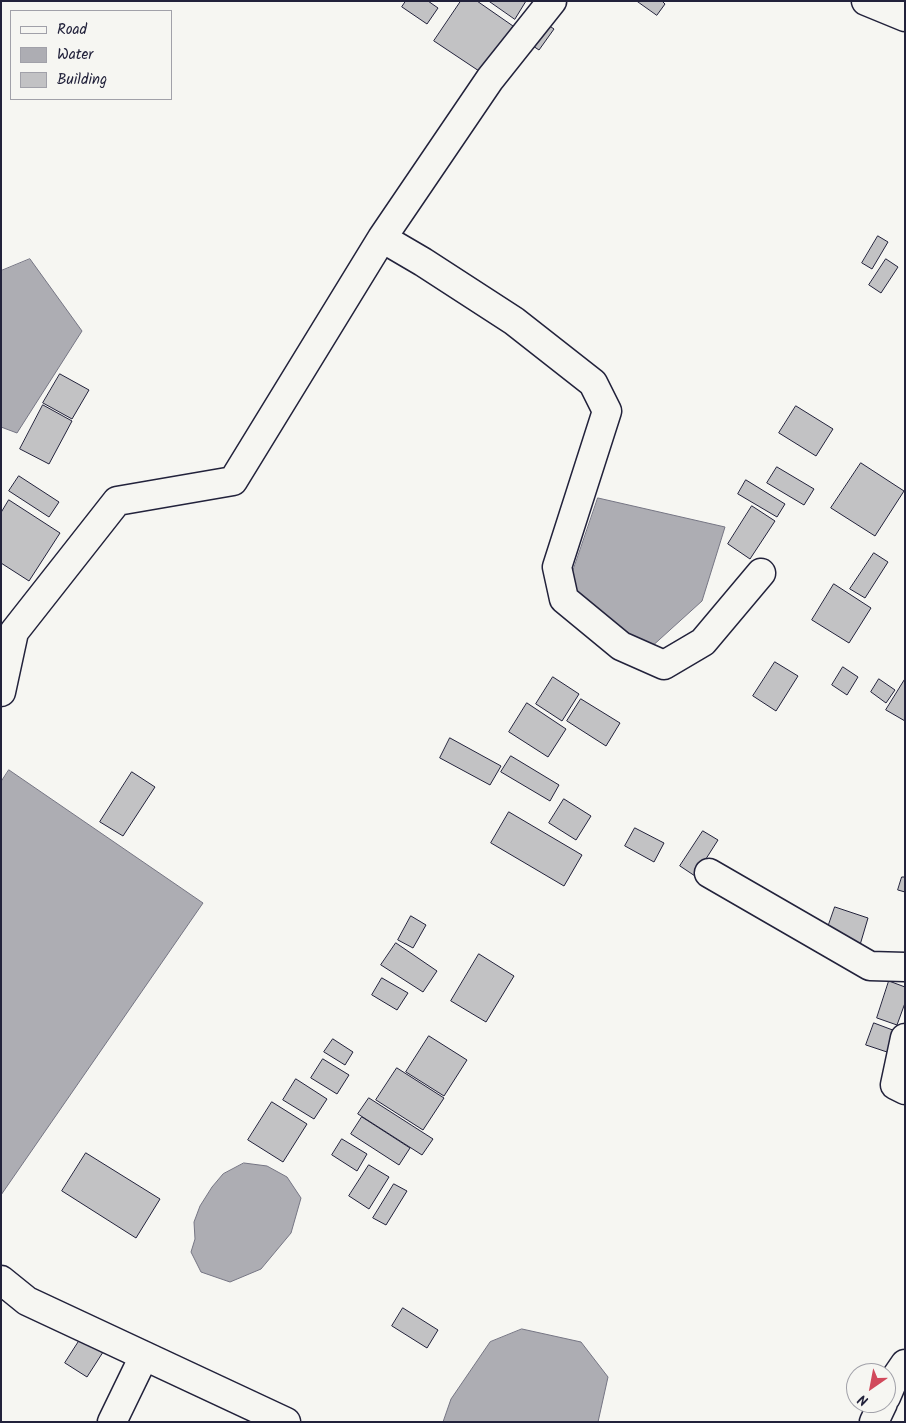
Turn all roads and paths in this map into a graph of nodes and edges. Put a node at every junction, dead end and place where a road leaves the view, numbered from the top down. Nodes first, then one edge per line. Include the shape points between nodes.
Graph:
1 (552, 1) edge
2 (866, 1) edge
3 (905, 17) edge
4 (382, 238) junction
5 (762, 573) dead end
6 (1, 692) edge
7 (709, 874) dead end
8 (905, 967) edge
9 (905, 1038) edge
10 (905, 1090) edge
11 (1, 1280) edge
12 (144, 1356) junction
13 (905, 1364) edge
14 (896, 1378) edge
15 (112, 1422) edge
16 (286, 1422) edge

1 - 4 street via 490,79
2 - 3 street
4 - 5 street via 514,321 593,383 606,411 558,567 564,599 621,646 664,665 703,642
4 - 6 street via 233,481 117,501 14,632
7 - 8 street via 870,966
9 - 10 street via 895,1085
11 - 12 street via 27,1301
12 - 15 street
12 - 16 street
13 - 14 street

